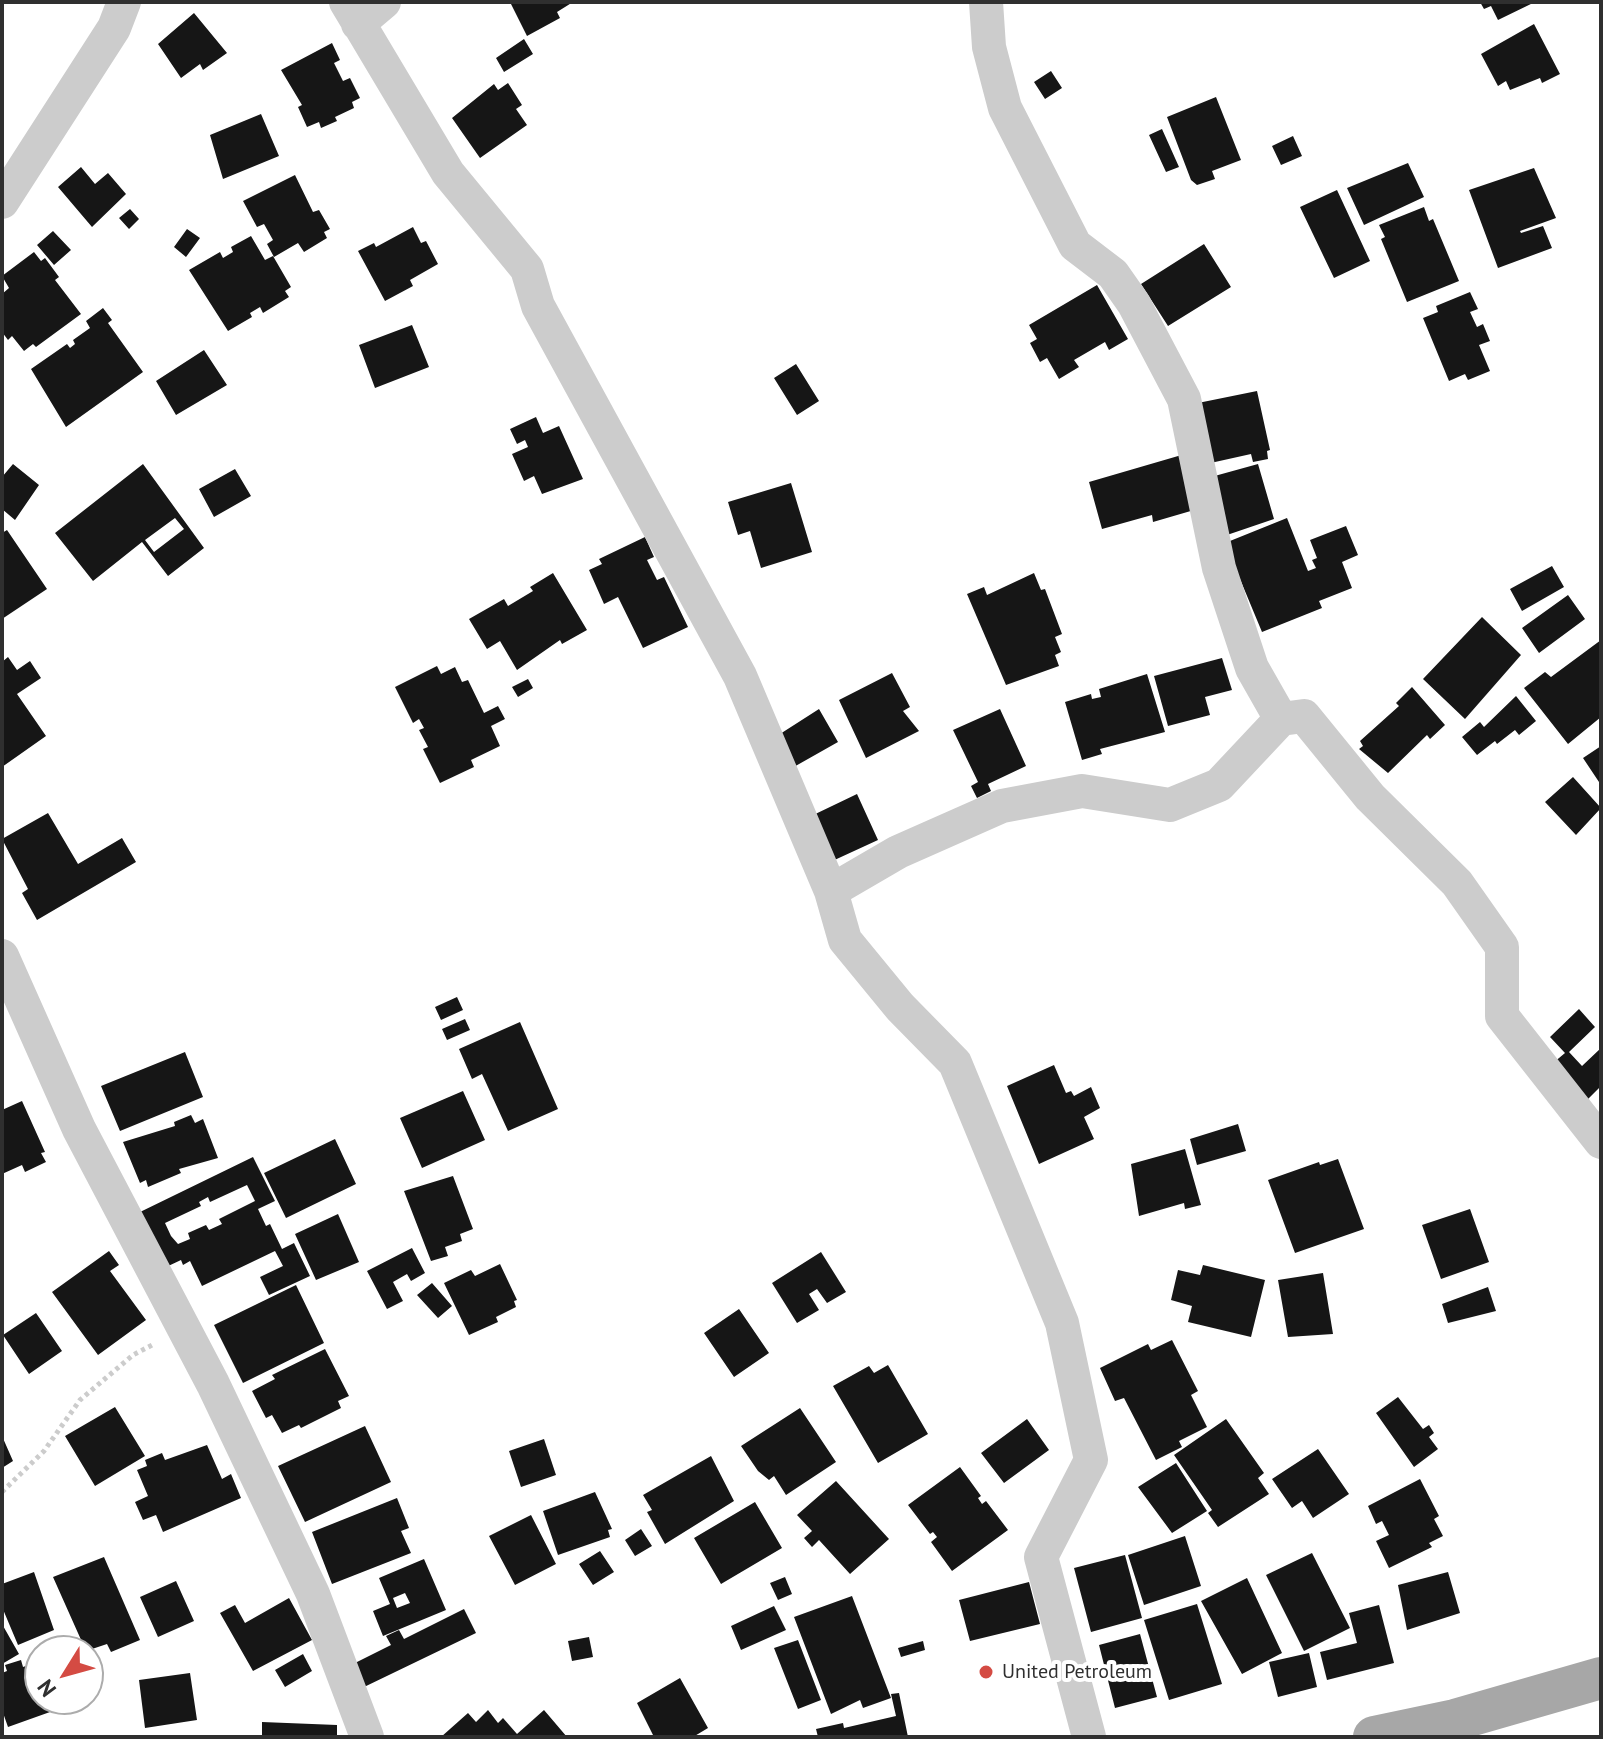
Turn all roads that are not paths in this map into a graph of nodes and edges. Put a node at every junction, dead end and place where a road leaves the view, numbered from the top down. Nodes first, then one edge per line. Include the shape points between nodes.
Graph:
1 (124, 2) edge
2 (384, 2) edge
3 (986, 2) edge
4 (352, 13) edge
5 (2, 202) edge
6 (1281, 719) junction
7 (831, 891) junction
8 (3, 962) edge
9 (1601, 1142) edge
10 (1601, 1678) edge
11 (367, 1737) edge
12 (1089, 1737) edge
13 (1374, 1737) edge

1 - 5 street via 114,28
2 - 4 street
3 - 6 street via 989,47 1005,108 1075,245 1113,274 1184,399 1219,568 1252,668
4 - 7 street via 448,173 527,269 538,306 740,676
6 - 7 street via 1219,785 1170,805 1082,791 1002,806 898,852
6 - 9 street via 1304,716 1370,797 1457,883 1502,947 1502,1016
7 - 12 street via 845,940 955,1063 1062,1323 1091,1460 1041,1557
8 - 11 street via 79,1129 313,1594
10 - 13 main road

